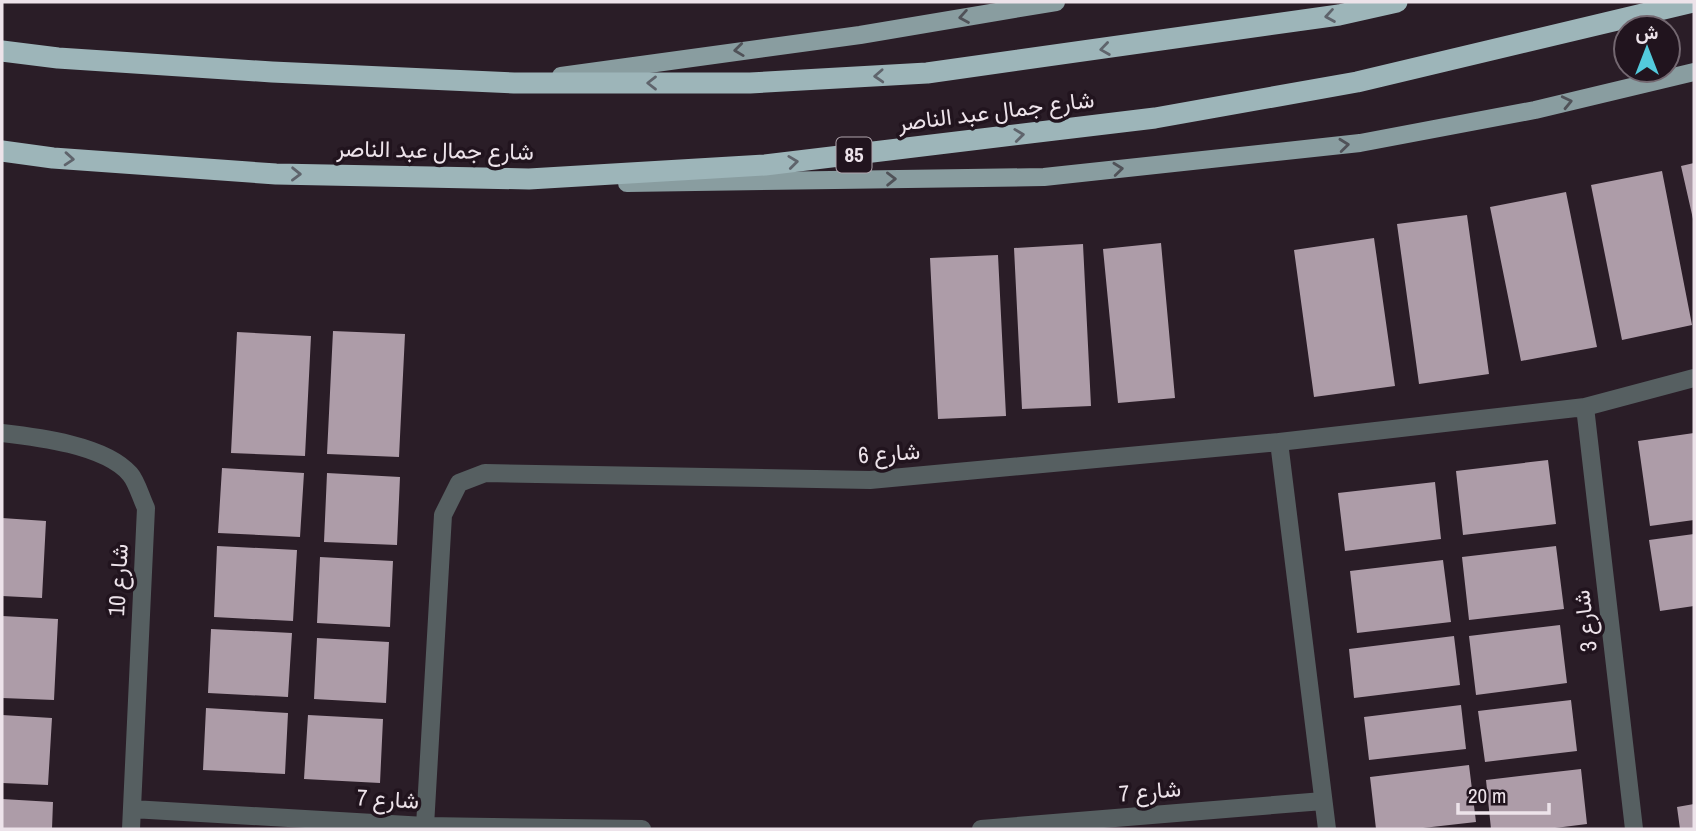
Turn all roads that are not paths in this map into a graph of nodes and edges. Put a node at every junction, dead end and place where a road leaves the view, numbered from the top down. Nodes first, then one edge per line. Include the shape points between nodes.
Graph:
1 (1056, 2) edge
2 (1397, 2) edge
3 (1693, 2) edge
4 (2, 51) edge
5 (1694, 72) edge
6 (514, 83) junction
7 (2, 151) edge
8 (529, 179) junction
9 (1694, 378) edge
10 (1585, 407) junction
11 (2, 433) edge
12 (1279, 442) junction
13 (1323, 801) junction
14 (132, 809) junction
15 (425, 825) junction
16 (131, 829) edge
17 (642, 829) edge
18 (981, 829) edge
19 (1327, 829) edge
20 (1634, 829) edge

1 -> 6 main road via 860,35
2 -> 6 highway, شارع جمال عبد الناصر via 1300,21 927,73 750,83
8 -> 3 highway, شارع جمال عبد الناصر / 85 via 765,165 1155,118 1357,82
4 - 6 highway, شارع جمال عبد الناصر via 272,72
8 -> 5 main road via 621,183 1044,177 1360,143 1535,110
7 -> 8 highway, شارع جمال عبد الناصر / 85 via 276,174
9 - 10 street
10 - 12 street
10 - 20 street, شارع 3
11 - 14 street, شارع 10 via 50,439 102,455 130,474 146,508
12 - 13 street
12 - 15 street, شارع 6 via 870,480 485,473 459,483 443,514
13 - 18 street, شارع 7
13 - 19 street
14 - 15 street, شارع 7
14 - 16 street, شارع 10
15 - 17 street, شارع 7

